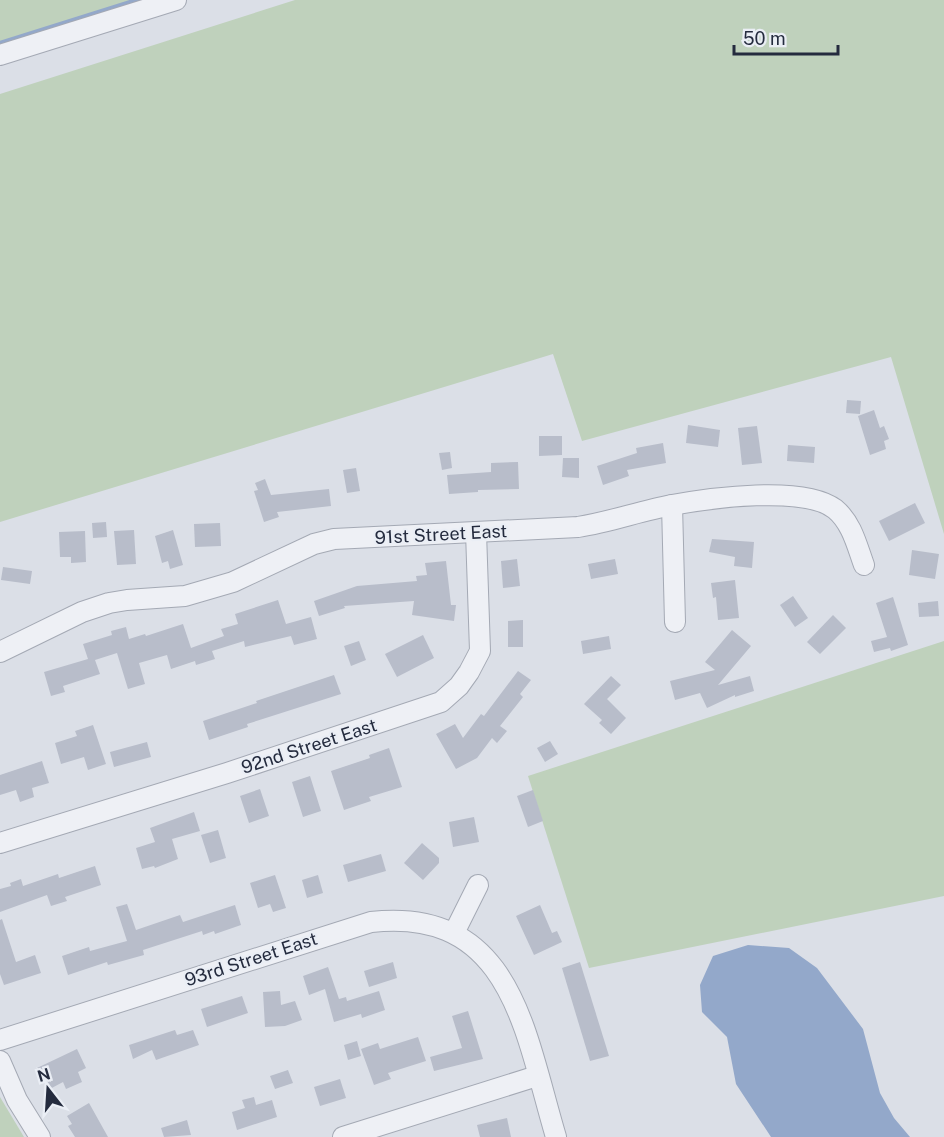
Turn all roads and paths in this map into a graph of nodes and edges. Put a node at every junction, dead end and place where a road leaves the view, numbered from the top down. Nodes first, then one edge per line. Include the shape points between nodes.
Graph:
1 (176, 0) edge
2 (0, 56) edge
3 (672, 505) junction
4 (476, 532) junction
5 (864, 565) dead end
6 (675, 622) dead end
7 (0, 652) edge
8 (0, 843) edge
9 (478, 885) dead end
10 (454, 933) junction
11 (0, 1040) edge
12 (0, 1061) edge
13 (537, 1076) junction
14 (39, 1137) edge
15 (343, 1137) edge
16 (556, 1137) edge

1 - 2 street
3 - 4 street, 91st Street East via 578,527
3 - 5 street, 91st Street East via 738,497 813,499 834,509 846,522
3 - 6 street
4 - 7 street, 91st Street East via 334,539 314,544 233,582 186,596 126,600 82,612
4 - 8 street, 92nd Street East via 480,651 470,672 441,702
9 - 10 street
10 - 11 street, 93rd Street East via 392,919 371,922
10 - 13 street, 93rd Street East via 483,954 512,996
12 - 14 street
13 - 15 street
13 - 16 street, 93rd Street East

